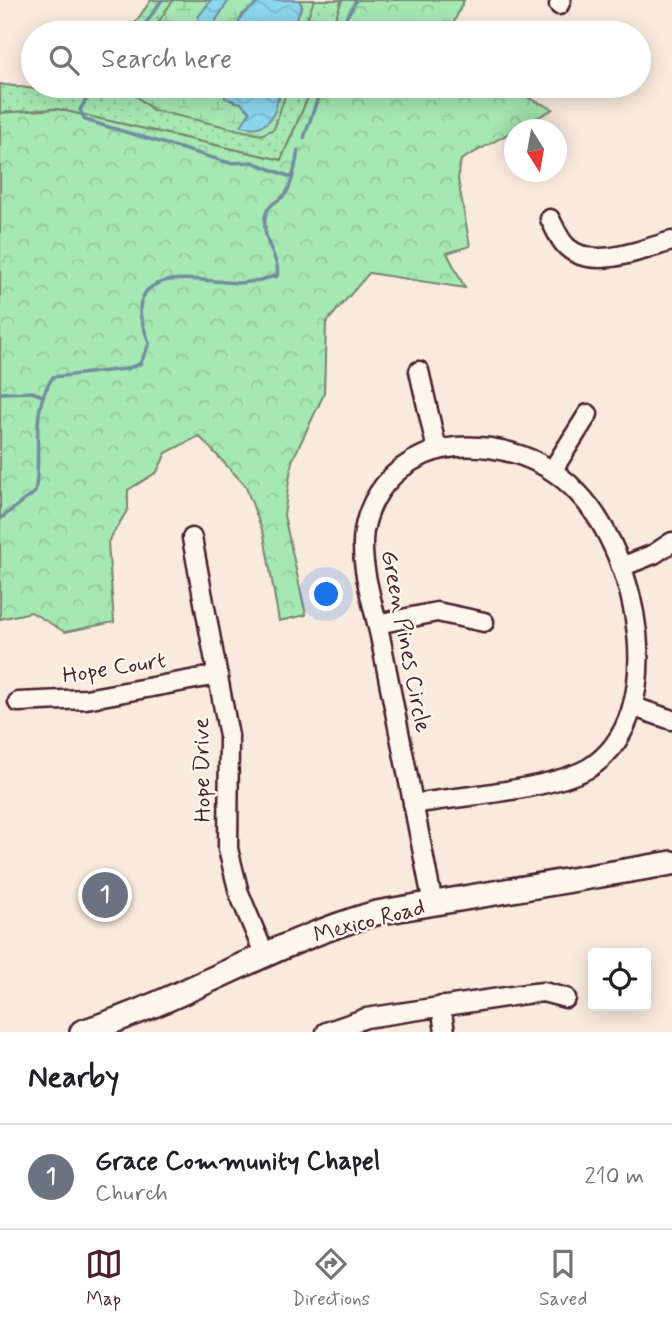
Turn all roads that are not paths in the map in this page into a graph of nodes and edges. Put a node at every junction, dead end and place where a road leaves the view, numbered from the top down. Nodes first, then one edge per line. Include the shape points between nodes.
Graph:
1 (550, 219) dead end
2 (672, 242) edge
3 (419, 370) dead end
4 (588, 414) dead end
5 (438, 450) junction
6 (552, 471) junction
7 (191, 538) dead end
8 (672, 542) edge
9 (621, 566) junction
10 (484, 622) dead end
11 (377, 624) junction
12 (218, 675) junction
13 (18, 702) dead end
14 (637, 708) junction
15 (672, 720) edge
16 (413, 804) junction
17 (672, 863) edge
18 (433, 903) junction
19 (265, 956) junction
20 (566, 998) dead end
21 (441, 1006) junction
22 (82, 1032) edge
23 (326, 1032) edge
24 (445, 1032) edge

1 - 2 street via 562,242 579,254 614,257
3 - 5 street
4 - 6 street
5 - 6 street, Green Pines Circle via 502,450
5 - 11 street, Green Pines Circle via 397,471 368,514 363,551
6 - 9 street, Green Pines Circle via 591,509
7 - 12 street, Hope Drive
8 - 9 street
9 - 14 street, Green Pines Circle via 640,636 643,673
10 - 11 street via 438,612
11 - 16 street, Green Pines Circle
12 - 13 street, Hope Court via 86,699
12 - 19 street, Hope Drive via 229,736 228,849 239,893
14 - 15 street
14 - 16 street, Green Pines Circle via 611,750 572,775
16 - 18 street, Green Pines Circle
17 - 18 main road, Mexico Road
18 - 19 main road, Mexico Road via 335,925
19 - 22 main road, Mexico Road via 156,1006
20 - 21 street via 536,992
21 - 23 street via 366,1018
21 - 24 street

